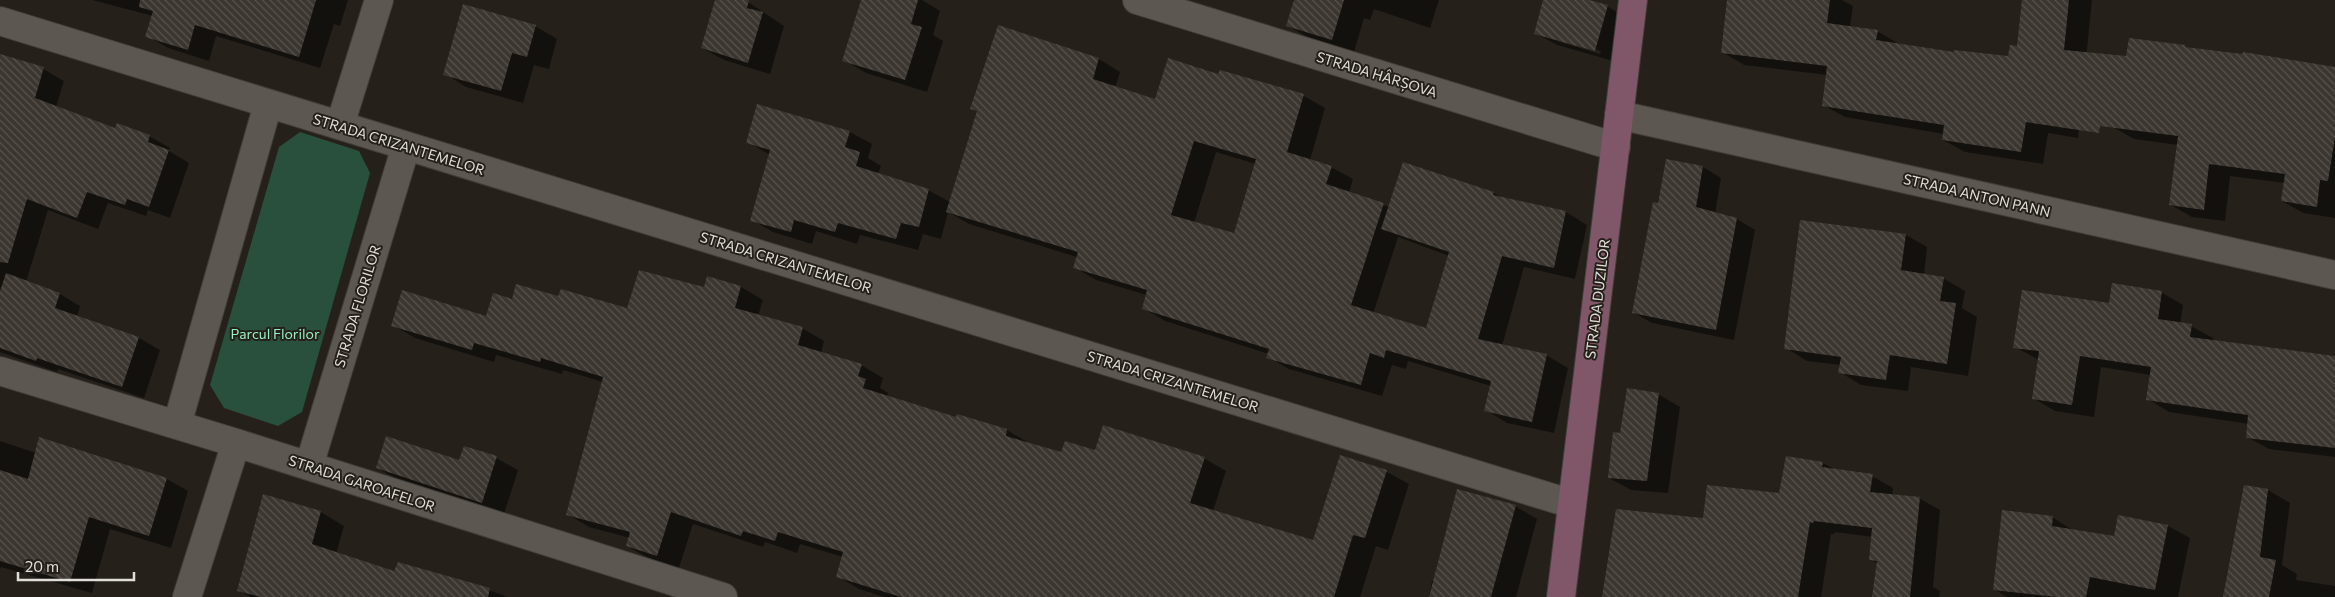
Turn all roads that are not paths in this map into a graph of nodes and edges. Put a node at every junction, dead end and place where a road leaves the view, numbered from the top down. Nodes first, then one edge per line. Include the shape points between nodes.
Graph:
1 (379, 0) edge
2 (1137, 0) edge
3 (1633, 0) edge
4 (0, 22) edge
5 (268, 104) junction
6 (1619, 115) junction
7 (340, 125) junction
8 (406, 146) junction
9 (1616, 147) junction
10 (2335, 275) edge
11 (0, 371) edge
12 (177, 425) junction
13 (236, 443) junction
14 (309, 466) junction
15 (1572, 504) junction
16 (186, 597) edge
17 (723, 597) edge
18 (1561, 597) edge

1 - 7 street
2 - 9 street, STRADA HÂRȘOVA
3 - 6 street, STRADA DUZILOR
4 - 5 street, STRADA CRIZANTEMELOR
5 - 7 street, STRADA CRIZANTEMELOR
5 - 12 street
6 - 9 street, STRADA DUZILOR
6 - 10 street, STRADA ANTON PANN
7 - 8 street, STRADA CRIZANTEMELOR
8 - 14 street, STRADA FLORILOR
8 - 15 street, STRADA CRIZANTEMELOR
9 - 15 street, STRADA DUZILOR
11 - 12 street, STRADA GAROAFELOR
12 - 13 street, STRADA GAROAFELOR
13 - 14 street, STRADA GAROAFELOR
13 - 16 street
14 - 17 street, STRADA GAROAFELOR
15 - 18 street, STRADA DUZILOR

